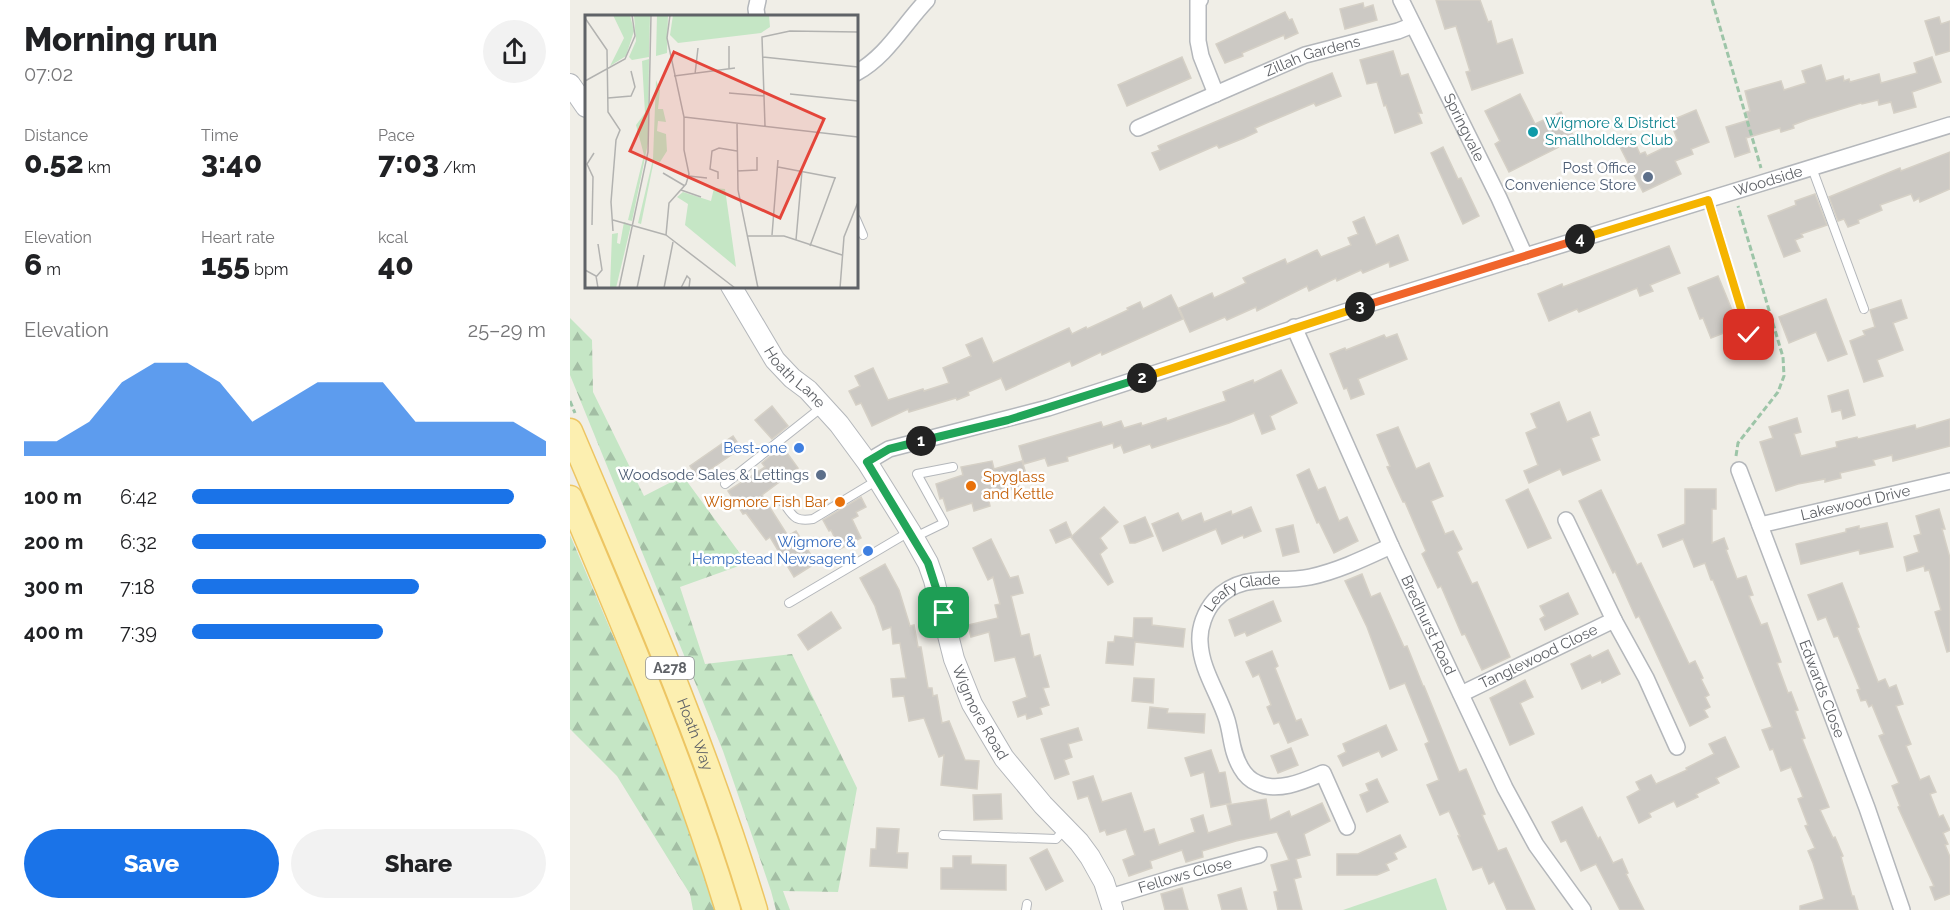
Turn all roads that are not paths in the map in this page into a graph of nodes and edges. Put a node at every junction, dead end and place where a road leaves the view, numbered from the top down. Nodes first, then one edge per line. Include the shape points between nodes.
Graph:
1 (758, 0) edge
2 (927, 0) edge
3 (1200, 0) edge
4 (1401, 0) edge
5 (757, 15) edge
6 (1413, 25) junction
7 (858, 71) edge
8 (570, 84) edge
9 (1216, 94) junction
10 (585, 106) edge
11 (1950, 125) edge
12 (1138, 128) dead end
13 (1812, 168) junction
14 (1708, 200) junction
15 (858, 224) edge
16 (863, 235) dead end
17 (1525, 256) junction
18 (732, 288) edge
19 (1864, 309) dead end
20 (1294, 327) junction
21 (1749, 335) dead end
22 (823, 406) junction
23 (570, 431) edge
24 (867, 462) junction
25 (953, 467) dead end
26 (1738, 470) dead end
27 (878, 480) junction
28 (1950, 481) edge
29 (725, 484) dead end
30 (570, 498) edge
31 (783, 502) dead end
32 (1566, 520) dead end
33 (1760, 525) junction
34 (912, 535) junction
35 (1391, 546) junction
36 (789, 603) dead end
37 (1614, 620) junction
38 (1461, 694) junction
39 (1677, 747) dead end
40 (1347, 827) dead end
41 (1066, 828) junction
42 (943, 835) dead end
43 (1259, 855) dead end
44 (1112, 903) edge
45 (728, 910) edge
46 (755, 910) edge
47 (1583, 910) edge
48 (1902, 910) edge

1 - 5 street
2 - 7 street via 887,49
3 - 9 street via 1199,48
4 - 6 street, Springvale
6 - 9 street, Zillah Gardens via 1305,56
6 - 17 street, Springvale
8 - 10 street
9 - 12 street, Zillah Gardens
11 - 13 street, Woodside
13 - 14 street, Woodside
13 - 19 lane
14 - 17 street, Woodside
14 - 21 lane
15 - 16 lane
17 - 20 street, Woodside
18 - 22 street, Hoath Lane via 775,360
20 - 24 street, Woodside via 1048,408 889,449
20 - 35 street, Bredhurst Road
22 - 24 street, Hoath Lane
22 - 29 lane
23 - 46 main road, Hoath Way / A278 via 708,765
24 - 27 street, Wigmore Road
25 - 34 lane via 917,474 944,523
26 - 33 street, Edwards Close
27 - 31 lane via 813,519 794,518
27 - 34 street, Wigmore Road
28 - 33 street, Lakewood Drive
30 - 45 main road, Hoath Way / A278 via 664,724
32 - 37 street, Tanglewood Close
33 - 48 street, Edwards Close
34 - 36 lane
34 - 41 street, Wigmore Road via 928,563 954,658 972,704 1004,758
35 - 38 street, Bredhurst Road
35 - 40 street, Leafy Glade via 1325,573 1293,579 1254,579 1226,591 1208,609 1200,632 1202,659 1227,721 1240,767 1248,777 1274,787 1323,773
37 - 38 street, Tanglewood Close
37 - 39 street, Tanglewood Close
38 - 47 street, Bredhurst Road via 1524,824
41 - 42 lane via 1056,839
41 - 44 street, Wigmore Road via 1094,863
43 - 44 street, Fellows Close via 1157,882

